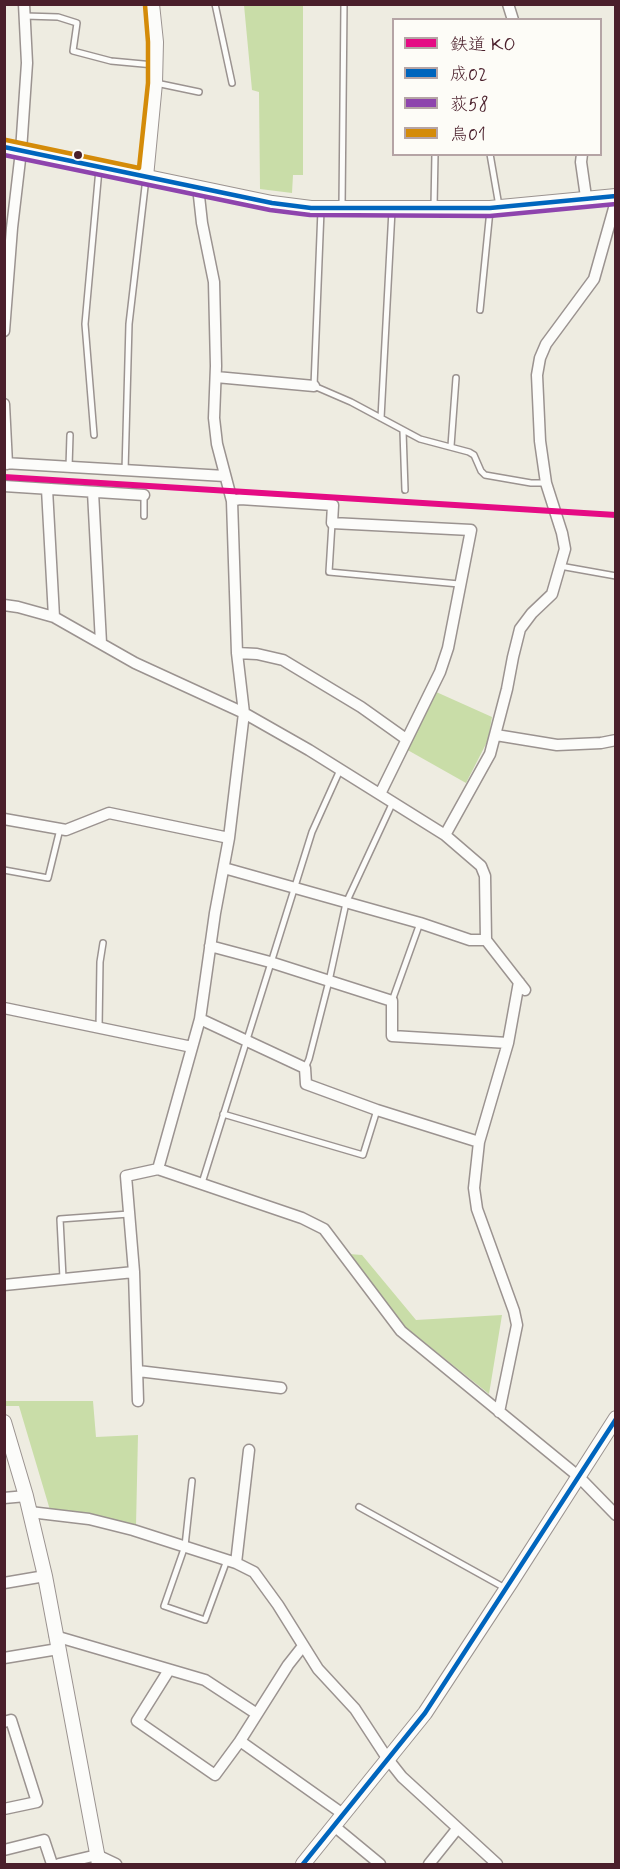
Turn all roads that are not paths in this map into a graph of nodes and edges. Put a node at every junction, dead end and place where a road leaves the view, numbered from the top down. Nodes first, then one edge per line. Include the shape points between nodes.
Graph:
1 (152, 4) edge
2 (215, 4) edge
3 (344, 4) edge
4 (25, 10) edge
5 (155, 65) junction
6 (154, 83) junction
7 (232, 83) dead end
8 (199, 92) dead end
9 (4, 147) edge
10 (21, 151) junction
11 (435, 156) edge
12 (490, 156) edge
13 (582, 156) edge
14 (99, 167) junction
15 (146, 177) junction
16 (198, 187) junction
17 (615, 196) edge
18 (586, 198) junction
19 (615, 201) edge
20 (321, 208) junction
21 (434, 208) junction
22 (495, 208) junction
23 (342, 209) junction
24 (392, 209) junction
25 (480, 310) dead end
26 (4, 330) edge
27 (216, 377) junction
28 (456, 378) dead end
29 (314, 386) junction
30 (4, 404) edge
31 (381, 418) junction
32 (403, 431) junction
33 (70, 435) dead end
34 (94, 435) dead end
35 (451, 446) junction
36 (6, 464) edge
37 (69, 467) junction
38 (125, 471) junction
39 (225, 476) junction
40 (546, 483) junction
41 (4, 486) edge
42 (47, 489) junction
43 (405, 490) dead end
44 (93, 492) junction
45 (144, 495) joint
46 (231, 501) junction
47 (144, 516) dead end
48 (332, 523) junction
49 (560, 566) junction
50 (615, 576) edge
51 (459, 584) junction
52 (4, 605) edge
53 (54, 617) junction
54 (101, 643) junction
55 (237, 653) junction
56 (244, 713) junction
57 (496, 735) junction
58 (406, 739) junction
59 (615, 740) edge
60 (340, 770) junction
61 (380, 794) junction
62 (393, 802) junction
63 (4, 819) edge
64 (60, 829) junction
65 (445, 835) junction
66 (229, 838) junction
67 (224, 868) junction
68 (4, 870) edge
69 (293, 888) junction
70 (346, 903) junction
71 (420, 923) junction
72 (486, 940) junction
73 (103, 943) dead end
74 (210, 946) junction
75 (270, 962) junction
76 (329, 981) junction
77 (392, 1001) junction
78 (4, 1008) edge
79 (200, 1019) junction
80 (99, 1028) junction
81 (246, 1041) junction
82 (508, 1043) junction
83 (192, 1047) junction
84 (305, 1068) junction
85 (377, 1110) junction
86 (224, 1114) junction
87 (479, 1142) junction
88 (158, 1169) junction
89 (202, 1183) junction
90 (129, 1214) junction
91 (134, 1272) junction
92 (63, 1278) junction
93 (4, 1285) edge
94 (138, 1371) junction
95 (281, 1388) dead end
96 (138, 1401) dead end
97 (499, 1412) junction
98 (615, 1418) edge
99 (4, 1422) edge
100 (249, 1450) dead end
101 (578, 1476) junction
102 (192, 1481) dead end
103 (26, 1496) junction
104 (4, 1498) edge
105 (359, 1507) dead end
106 (30, 1512) junction
107 (615, 1515) edge
108 (185, 1546) junction
109 (232, 1562) junction
110 (45, 1576) junction
111 (4, 1583) edge
112 (507, 1589) junction
113 (56, 1642) junction
114 (303, 1646) junction
115 (4, 1658) edge
116 (169, 1670) junction
117 (257, 1714) junction
118 (4, 1722) edge
119 (240, 1741) junction
120 (387, 1758) junction
121 (4, 1809) edge
122 (343, 1814) junction
123 (334, 1826) junction
124 (457, 1829) junction
125 (4, 1850) edge
126 (98, 1860) edge
127 (52, 1864) edge
128 (59, 1864) edge
129 (116, 1864) edge
130 (303, 1864) edge
131 (380, 1864) edge
132 (429, 1864) edge
133 (497, 1864) edge

1 - 5 street
2 - 7 lane
3 - 23 lane
4 - 5 lane via 77,23 73,51 111,61
4 - 10 street via 27,63
5 - 6 street
6 - 8 lane
6 - 15 street
9 - 10 street
10 - 14 street
10 - 26 street
11 - 21 lane
12 - 22 lane
13 - 18 street
14 - 15 street
14 - 34 lane via 85,324
15 - 16 street
15 - 38 lane via 129,324
16 - 20 street via 272,203
16 - 27 street via 214,282
17 - 18 street
18 - 22 street
19 - 40 street via 594,279 540,358 537,386
20 - 23 street
20 - 29 lane
21 - 22 street
21 - 24 street
22 - 25 lane
23 - 24 street
24 - 31 lane
27 - 29 street
27 - 39 street via 214,418
28 - 35 lane
29 - 31 lane
30 - 36 street
31 - 32 lane
32 - 35 lane
32 - 43 lane
33 - 37 lane
35 - 40 lane via 474,455 485,475
36 - 37 street
37 - 38 street
38 - 39 street
39 - 46 street
40 - 49 street via 565,549
41 - 42 street
42 - 44 street
42 - 53 street
44 - 45 street
44 - 54 street
45 - 47 lane
46 - 48 street via 333,506
46 - 55 street
48 - 51 lane via 329,572
48 - 51 street via 471,530
49 - 50 lane
49 - 57 street via 552,594 520,629
51 - 58 street via 440,672
52 - 53 street
53 - 54 street
54 - 56 street via 135,663
55 - 56 street
55 - 58 street via 283,660
56 - 60 street
56 - 66 street
57 - 59 street via 557,745
57 - 65 street via 490,754
58 - 61 street
60 - 61 street
60 - 69 lane via 312,831
61 - 62 street
62 - 65 street
62 - 70 lane
63 - 64 street
64 - 66 street via 109,813
64 - 68 lane via 48,878
65 - 72 street via 481,866 485,876
66 - 67 street
67 - 69 street
67 - 74 street
69 - 70 street
69 - 75 lane
70 - 71 street
70 - 76 lane
71 - 72 street via 470,940
71 - 77 lane
72 - 82 street via 522,986
73 - 80 lane
74 - 75 street
74 - 79 street
75 - 76 street
75 - 81 lane
76 - 77 street
76 - 84 lane
77 - 82 street via 392,1036
78 - 80 street
79 - 81 street
79 - 83 street
80 - 83 street
81 - 84 street
81 - 86 lane
82 - 87 street
83 - 88 street
84 - 85 street via 306,1084
85 - 86 lane via 363,1155
85 - 87 street
86 - 89 lane
87 - 97 street via 474,1188 477,1209 517,1325
88 - 89 street
88 - 90 street via 126,1176
89 - 97 street via 324,1229 401,1331
90 - 91 street
90 - 92 lane via 60,1219
91 - 92 street
91 - 94 street
92 - 93 street
94 - 95 street
94 - 96 street
97 - 101 street
98 - 101 street
99 - 103 street
100 - 109 street
101 - 107 street
101 - 112 street
102 - 108 lane
103 - 104 street
103 - 106 street
105 - 112 lane
106 - 108 street via 89,1519
106 - 110 street
108 - 109 street
108 - 109 lane via 164,1606 205,1620
109 - 114 street via 255,1572
110 - 111 street
110 - 113 street
112 - 120 street via 425,1713
113 - 115 street
113 - 116 street
113 - 126 street
114 - 117 street
114 - 120 street via 318,1669 355,1709
116 - 117 street via 205,1680
116 - 119 street via 137,1721 215,1775
117 - 119 street
118 - 121 street via 11,1720 38,1802
119 - 122 street
120 - 122 street
120 - 124 street
122 - 123 street
123 - 130 street
123 - 131 street
124 - 132 street
124 - 133 street
125 - 127 street via 44,1840
126 - 128 street
126 - 129 street

